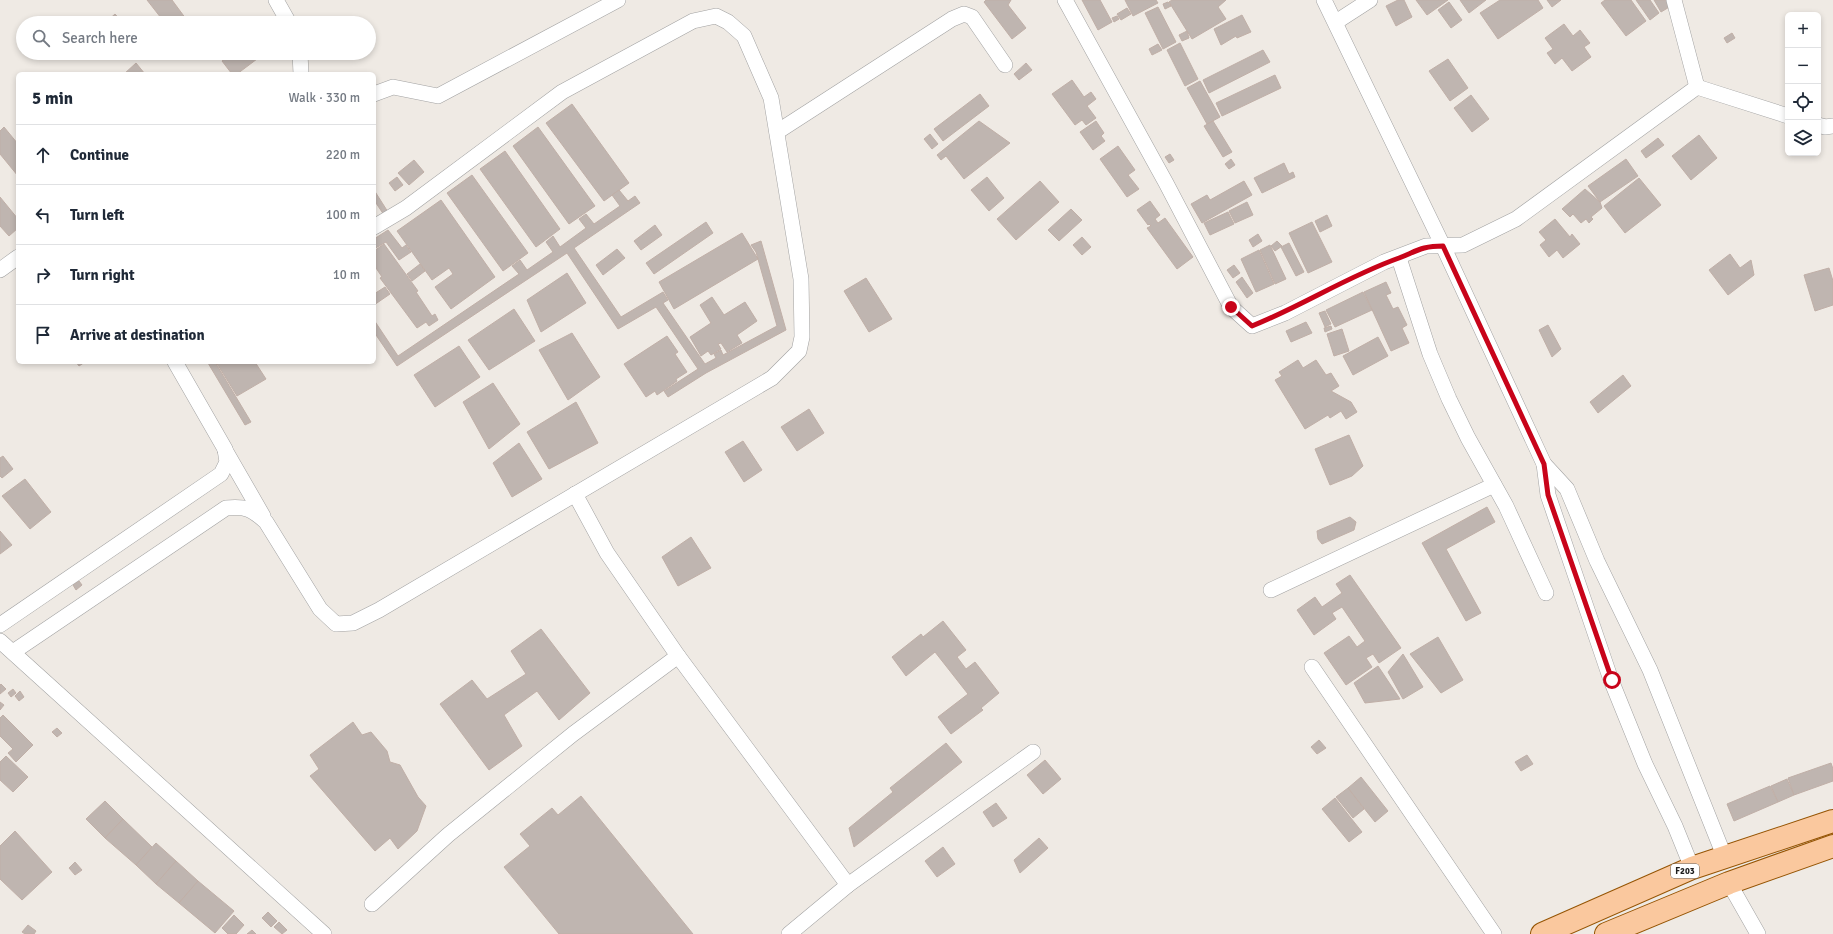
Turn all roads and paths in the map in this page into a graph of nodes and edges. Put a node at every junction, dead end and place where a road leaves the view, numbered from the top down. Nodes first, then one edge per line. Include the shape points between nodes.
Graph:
1 (276, 0) edge
2 (618, 0) edge
3 (1064, 0) edge
4 (1324, 0) edge
5 (1370, 0) edge
6 (1674, 0) edge
7 (285, 16) edge
8 (1336, 22) junction
9 (300, 60) edge
10 (1005, 66) dead end
11 (301, 72) edge
12 (1697, 87) junction
13 (376, 93) edge
14 (1785, 115) edge
15 (1821, 126) edge
16 (1833, 126) edge
17 (777, 132) junction
18 (376, 226) edge
19 (1443, 246) junction
20 (16, 256) edge
21 (0, 257) edge
22 (16, 258) edge
23 (1399, 258) junction
24 (0, 270) edge
25 (176, 364) edge
26 (225, 449) junction
27 (1544, 464) junction
28 (1494, 486) junction
29 (575, 494) junction
30 (266, 522) junction
31 (1271, 590) dead end
32 (1546, 593) dead end
33 (0, 625) edge
34 (0, 641) edge
35 (13, 652) junction
36 (678, 656) junction
37 (1312, 667) dead end
38 (1033, 752) dead end
39 (1833, 822) edge
40 (1833, 846) edge
41 (1725, 858) junction
42 (1692, 868) junction
43 (1729, 883) junction
44 (848, 885) junction
45 (372, 904) dead end
46 (324, 934) edge
47 (789, 934) edge
48 (1494, 934) edge
49 (1542, 934) edge
50 (1606, 934) edge
51 (1758, 934) edge

1 - 7 street
2 - 13 street via 438,96 393,87
3 - 23 street via 1166,183 1231,307 1252,326 1285,313 1384,262
4 - 8 street
5 - 8 street
6 - 12 street
8 - 19 street
9 - 11 street
10 - 17 street via 972,17 964,14 952,19
12 - 14 street
12 - 19 street via 1516,219 1463,245
15 - 16 street
17 - 18 street via 771,98 744,36 728,22 716,16 706,17 693,21 562,92 406,208
17 - 29 street via 801,279 802,337 799,351 772,378
19 - 23 street via 1426,246
19 - 27 street
20 - 21 street
22 - 24 street
23 - 28 street via 1430,354 1468,438
25 - 26 street
26 - 30 street
26 - 33 street via 227,462 221,474
27 - 41 street via 1567,489 1597,561 1650,670
27 - 42 street via 1548,495 1612,680 1645,764
28 - 31 street
28 - 32 street via 1523,540
29 - 30 street via 353,623 336,624 320,609
29 - 36 street via 607,553
30 - 35 street via 254,510 226,508
34 - 35 street
35 - 46 street
36 - 44 street
36 - 45 street via 573,734 454,830
37 - 48 street
38 - 44 street
39 - 41 main road, F203
40 - 43 main road
41 - 42 main road, F203
42 - 49 main road, F203
43 - 50 main road
43 - 51 street
44 - 47 street

